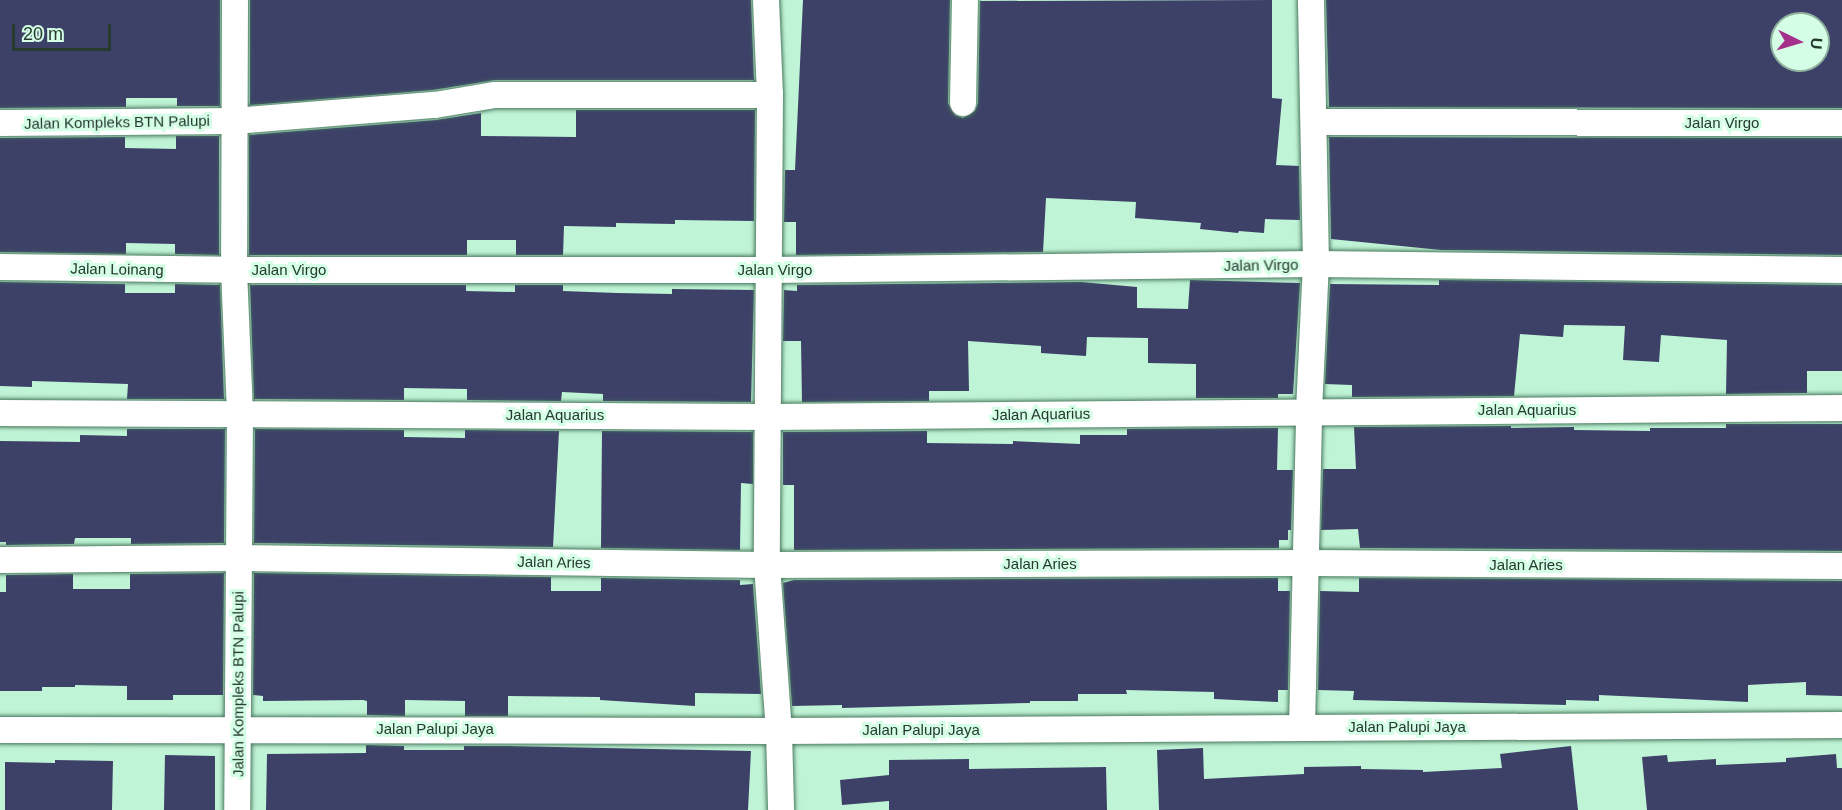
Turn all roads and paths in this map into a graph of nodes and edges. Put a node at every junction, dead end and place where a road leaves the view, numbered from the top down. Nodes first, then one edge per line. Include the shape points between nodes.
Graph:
1 (235, 0) edge
2 (766, 0) edge
3 (965, 0) edge
4 (1311, 0) edge
5 (770, 95) junction
6 (963, 103) dead end
7 (234, 121) junction
8 (1314, 122) junction
9 (0, 123) edge
10 (1842, 123) edge
11 (1316, 264) junction
12 (0, 267) edge
13 (234, 270) junction
14 (768, 270) junction
15 (1842, 270) edge
16 (1842, 408) edge
17 (1309, 411) junction
18 (0, 413) edge
19 (240, 413) junction
20 (768, 417) junction
21 (238, 558) junction
22 (0, 560) edge
23 (1307, 564) junction
24 (767, 565) junction
25 (1842, 566) edge
26 (1842, 725) edge
27 (1302, 728) junction
28 (237, 729) junction
29 (0, 730) edge
30 (779, 731) junction
31 (237, 810) edge
32 (781, 810) edge

1 - 7 street, Jalan Kompleks BTN Palupi
2 - 5 street
3 - 6 street
4 - 8 street, Jalan Virgo
5 - 7 street via 495,95 435,105
5 - 14 street
7 - 9 street, Jalan Kompleks BTN Palupi
7 - 13 street, Jalan Kompleks BTN Palupi
8 - 10 street, Jalan Virgo
8 - 11 street, Jalan Virgo
11 - 14 street, Jalan Virgo
11 - 15 street, Jalan Virgo
11 - 17 street, Jalan Virgo
12 - 13 street, Jalan Loinang
13 - 14 street, Jalan Virgo
13 - 19 street, Jalan Kompleks BTN Palupi
14 - 20 street
16 - 17 street, Jalan Aquarius
17 - 20 street, Jalan Aquarius
17 - 23 street, Jalan Virgo
18 - 19 street
19 - 20 street, Jalan Aquarius
19 - 21 street, Jalan Kompleks BTN Palupi
20 - 24 street
21 - 22 street
21 - 24 street, Jalan Aries
21 - 28 street, Jalan Kompleks BTN Palupi
23 - 24 street, Jalan Aries
23 - 25 street, Jalan Aries
23 - 27 street, Jalan Virgo
24 - 30 street
26 - 27 street, Jalan Palupi Jaya
27 - 30 street, Jalan Palupi Jaya
28 - 29 street, Jalan Palupi Jaya
28 - 30 street, Jalan Palupi Jaya
28 - 31 street, Jalan Kompleks BTN Palupi
30 - 32 street

